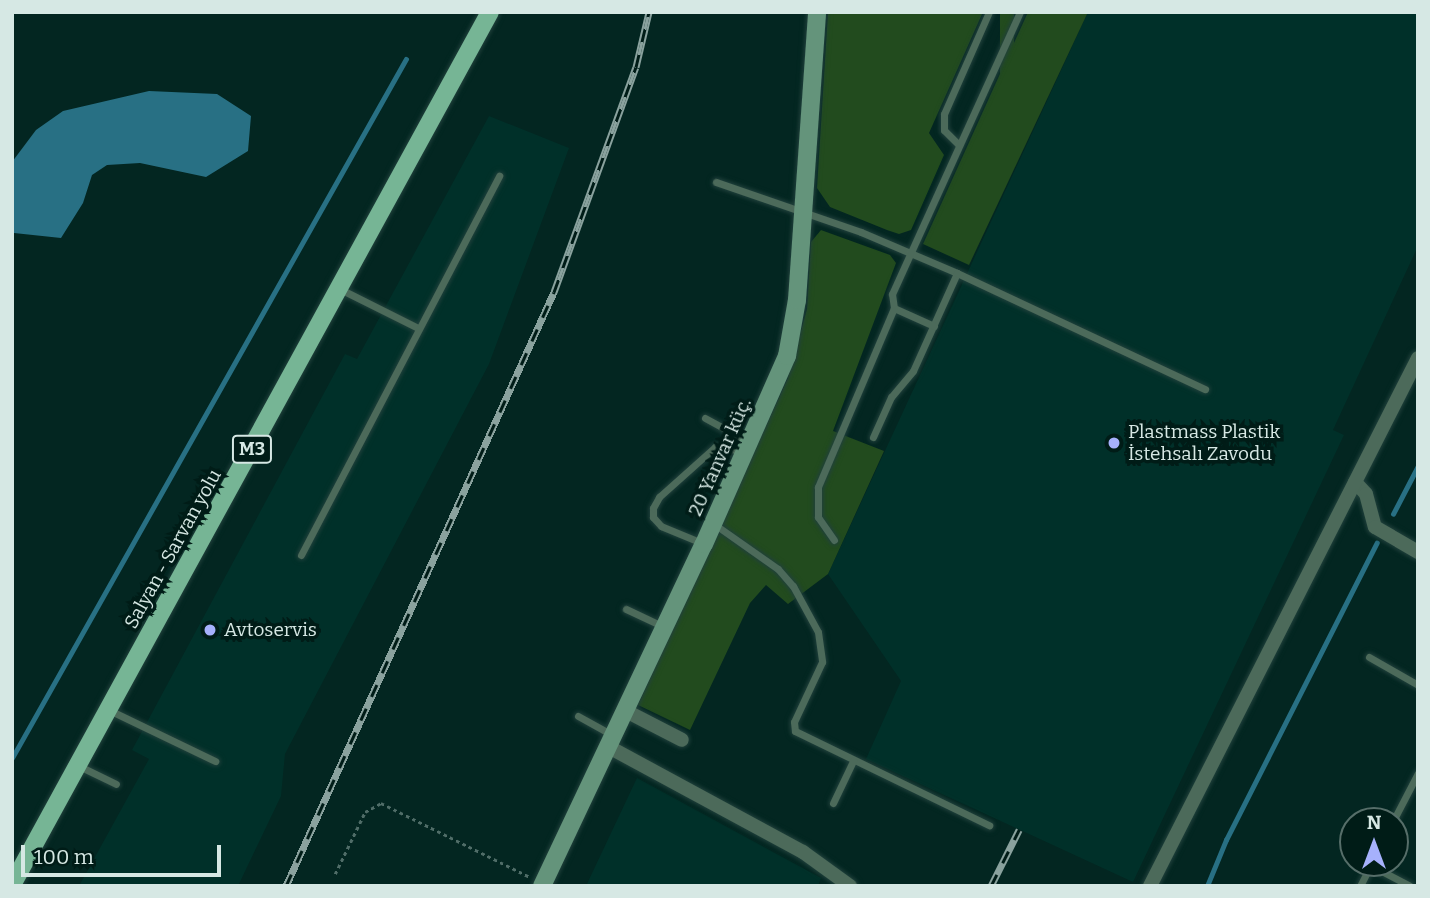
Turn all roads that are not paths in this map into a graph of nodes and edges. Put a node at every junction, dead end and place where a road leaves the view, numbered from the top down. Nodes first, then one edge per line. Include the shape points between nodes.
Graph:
1 (490, 12) edge
2 (817, 12) edge
3 (989, 12) edge
4 (1020, 12) edge
5 (959, 145) junction
6 (499, 176) dead end
7 (716, 182) dead end
8 (803, 211) junction
9 (910, 252) junction
10 (957, 273) junction
11 (339, 288) junction
12 (894, 308) junction
13 (934, 326) junction
14 (418, 328) junction
15 (1418, 358) edge
16 (1205, 389) dead end
17 (705, 418) dead end
18 (873, 437) dead end
19 (748, 447) junction
20 (1355, 482) junction
21 (713, 524) junction
22 (834, 540) dead end
23 (704, 544) junction
24 (1418, 552) edge
25 (301, 555) dead end
26 (626, 609) dead end
27 (664, 627) junction
28 (1369, 657) dead end
29 (1418, 685) edge
30 (108, 710) junction
31 (624, 710) junction
32 (578, 716) dead end
33 (682, 740) dead end
34 (610, 741) junction
35 (215, 761) dead end
36 (853, 761) junction
37 (78, 765) junction
38 (1418, 773) edge
39 (116, 784) dead end
40 (833, 803) dead end
41 (1400, 807) edge
42 (989, 825) dead end
43 (1394, 877) edge
44 (12, 885) edge
45 (542, 885) edge
46 (850, 886) edge
47 (1150, 886) edge
48 (1410, 886) edge

1 - 11 main road, Salyan - Sarvan yolu / M3
2 - 8 street, 20 Yanvar küç.
3 - 5 lane via 944,114 944,130
4 - 5 lane
5 - 9 lane
6 - 14 lane
7 - 8 lane
8 - 9 lane
8 - 19 street, 20 Yanvar küç. via 794,326 787,356
9 - 10 lane
9 - 12 lane via 892,294
10 - 13 lane
10 - 16 lane
11 - 14 lane
11 - 30 main road, Salyan - Sarvan yolu / M3
12 - 13 lane
12 - 22 lane via 818,487 818,517
13 - 18 lane via 913,371 884,407
14 - 25 lane
15 - 20 street
17 - 19 lane
19 - 21 street, 20 Yanvar küç.
19 - 23 lane via 715,447 659,497 653,508 653,517 661,526
20 - 24 street via 1366,494 1375,527
20 - 47 street
21 - 23 street, 20 Yanvar küç.
21 - 36 lane via 778,569 793,586 822,648 822,662 794,722 795,731
23 - 27 street, 20 Yanvar küç.
26 - 27 lane
27 - 31 street, 20 Yanvar küç.
28 - 29 lane
30 - 35 lane
30 - 37 main road, Salyan - Sarvan yolu / M3
31 - 33 street
31 - 34 street, 20 Yanvar küç.
32 - 34 lane
34 - 45 street, 20 Yanvar küç.
34 - 46 street via 803,852
36 - 40 lane
36 - 42 lane
37 - 39 lane
37 - 44 main road, Salyan - Sarvan yolu / M3
38 - 41 lane
43 - 48 lane

